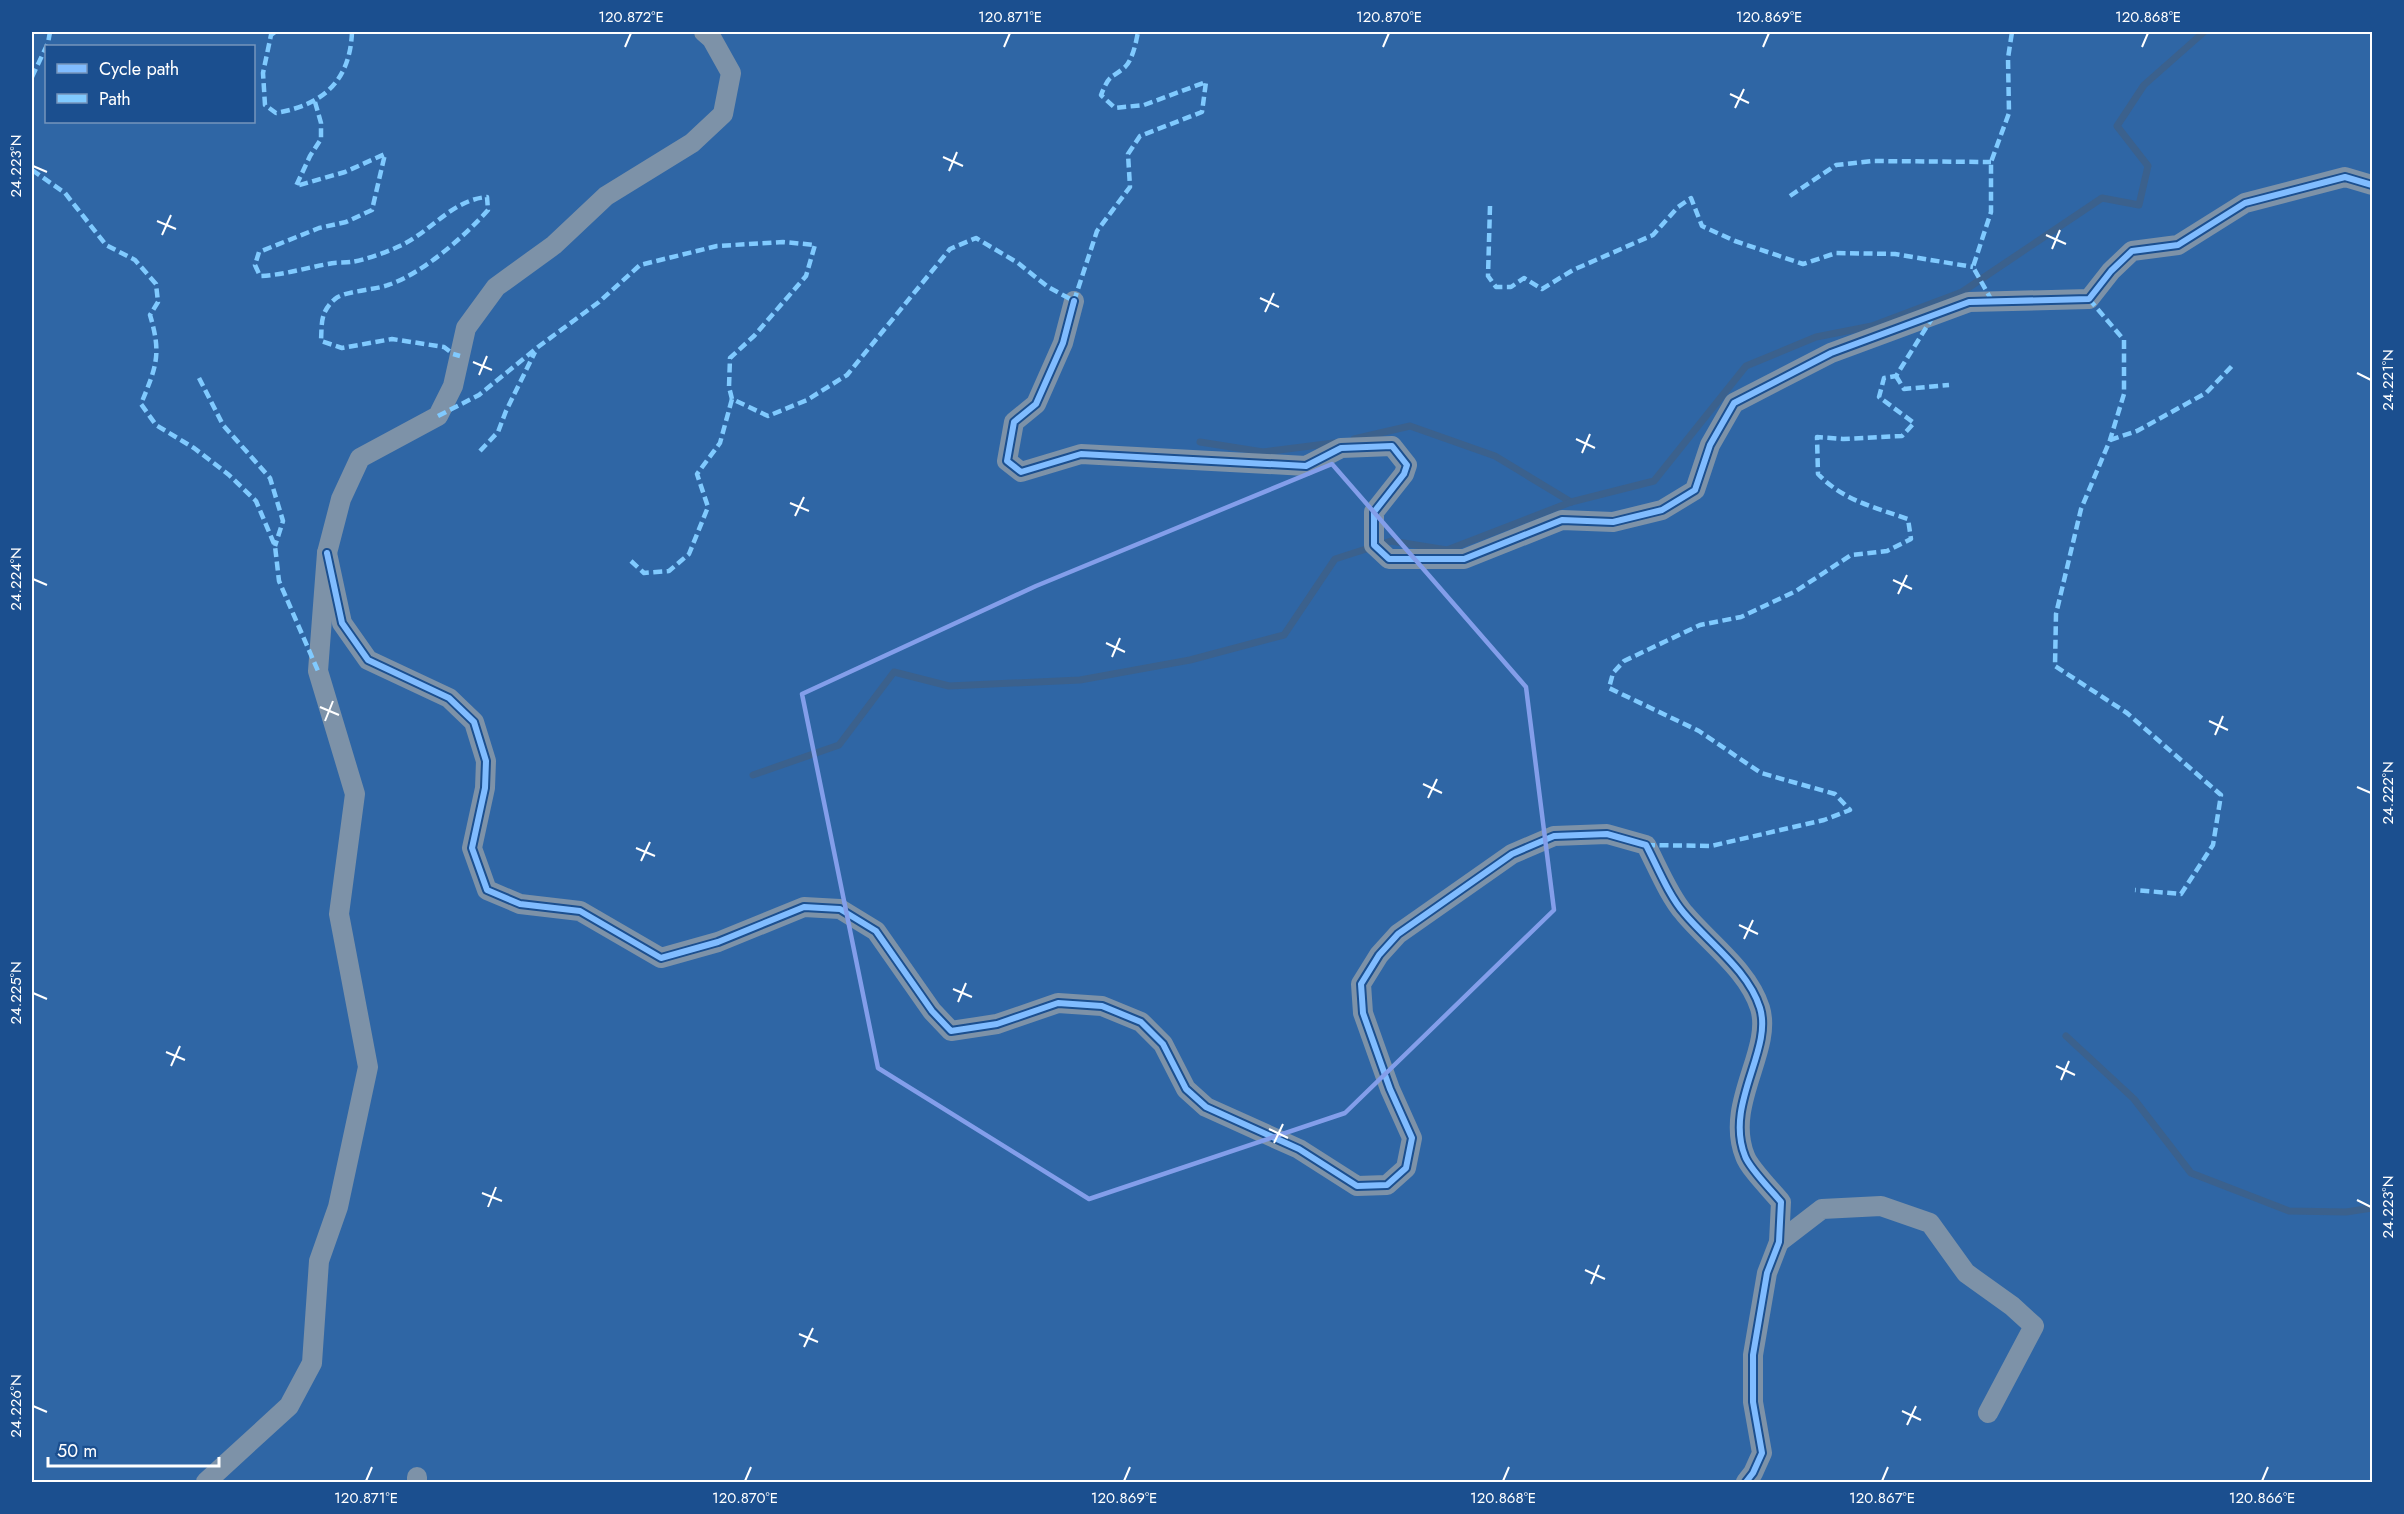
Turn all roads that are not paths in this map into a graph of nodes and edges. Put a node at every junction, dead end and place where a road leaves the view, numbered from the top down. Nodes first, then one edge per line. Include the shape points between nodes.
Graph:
1 (704, 32) edge
2 (2373, 185) edge
3 (1074, 301) dead end
4 (327, 553) junction
5 (1779, 1242) junction
6 (1988, 1413) dead end
7 (206, 1482) edge
8 (1746, 1482) edge

1 - 4 street via 731,73 723,114 692,143 606,196 554,245 496,287 466,328 453,386 438,416 360,458 341,499
2 - 3 street via 2344,177 2245,203 2178,245 2132,251 2089,299 1969,302 1832,353 1734,403 1710,445 1695,490 1662,510 1612,522 1562,520 1464,560 1389,559 1374,545 1374,512 1407,465 1392,446 1341,448 1306,466 1081,454 1021,472 1007,461 1014,422 1036,404 1064,343
4 - 5 street via 342,623 368,660 449,698 474,723 486,761 485,788 472,848 487,890 520,904 580,911 661,958 718,942 804,907 840,909 876,931 932,1011 951,1031 997,1024 1058,1002 1102,1006 1141,1022 1163,1044 1186,1089 1206,1107 1299,1149 1357,1186 1387,1185 1406,1168 1412,1138 1363,1013 1361,984 1379,955 1398,934 1503,860 1554,836 1607,834 1646,845 1682,911 1751,987 1761,1011 1760,1040 1743,1094 1740,1126 1745,1156 1781,1202
4 - 7 street via 318,671 356,794 339,914 368,1067 338,1207 319,1261 312,1363 289,1406
5 - 6 street via 1822,1209 1881,1206 1930,1223 1966,1273 2034,1326
5 - 8 street via 1767,1273 1753,1355 1752,1402 1762,1453

